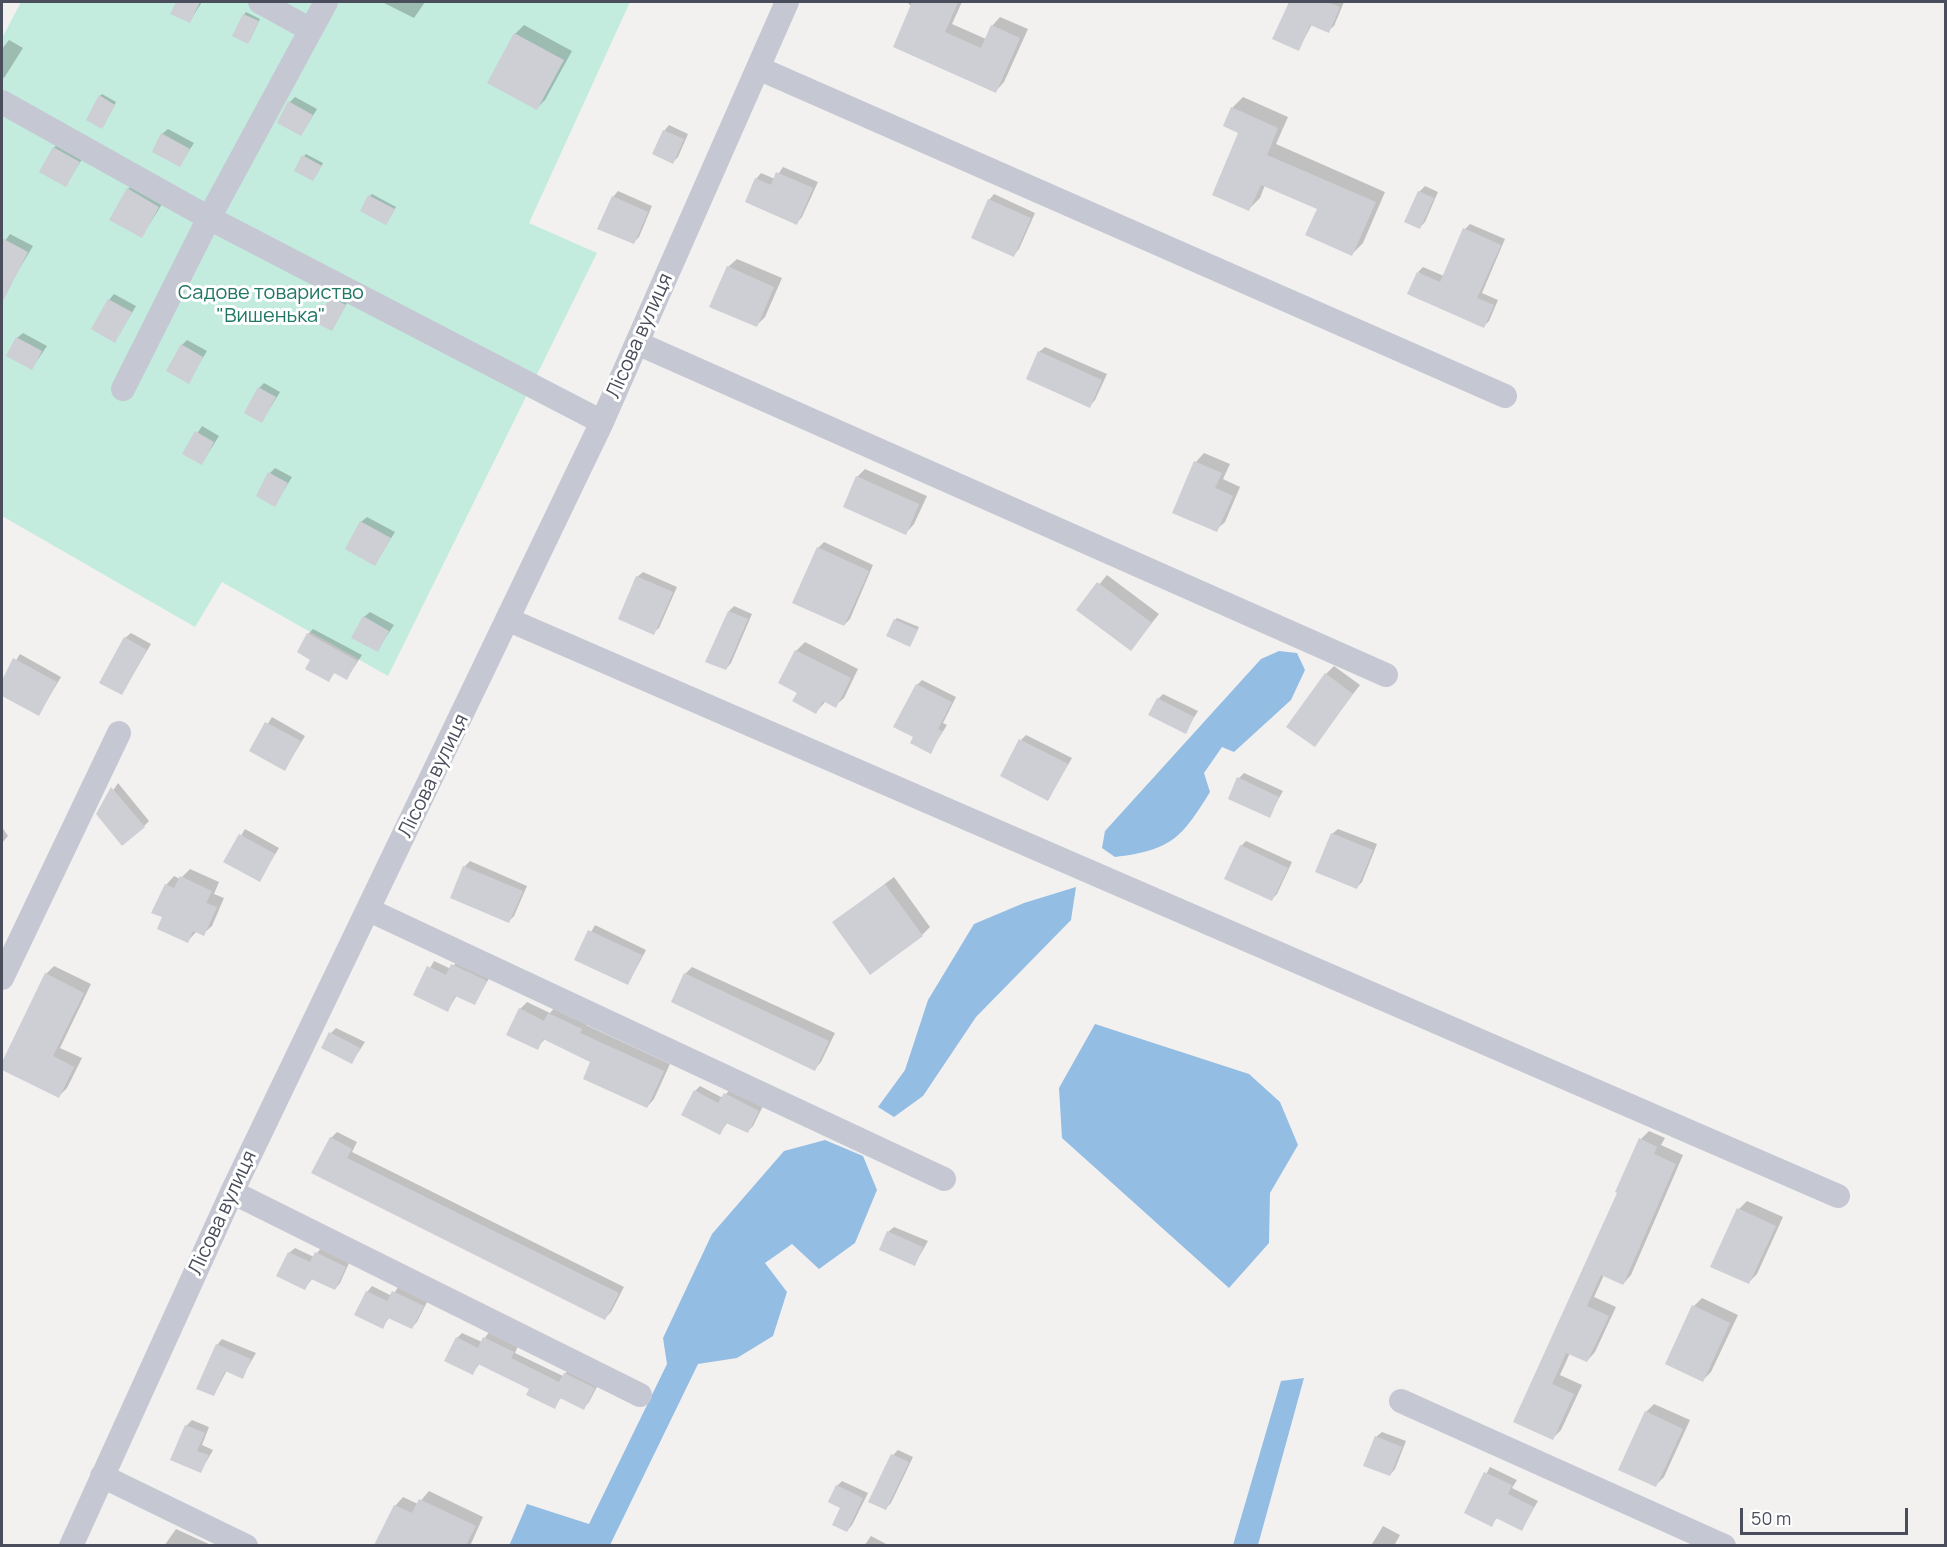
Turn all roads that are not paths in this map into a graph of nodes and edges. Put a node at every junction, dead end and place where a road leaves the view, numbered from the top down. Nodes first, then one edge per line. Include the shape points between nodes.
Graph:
1 (260, 2) edge
2 (326, 2) edge
3 (787, 2) edge
4 (311, 30) junction
5 (758, 68) junction
6 (2, 102) edge
7 (209, 218) junction
8 (638, 343) junction
9 (123, 389) dead end
10 (1505, 396) dead end
11 (602, 422) junction
12 (509, 620) junction
13 (1386, 675) dead end
14 (119, 733) dead end
15 (369, 910) junction
16 (2, 978) edge
17 (944, 1179) dead end
18 (232, 1192) junction
19 (1838, 1196) dead end
20 (640, 1395) dead end
21 (1401, 1401) dead end
22 (102, 1476) junction
23 (71, 1545) edge
24 (246, 1545) edge
25 (1724, 1545) edge

1 - 4 street
2 - 4 street
3 - 5 street, Лісова вулиця
4 - 7 street
5 - 8 street, Лісова вулиця
5 - 10 street
6 - 7 street
7 - 9 street
7 - 11 street
8 - 11 street, Лісова вулиця
8 - 13 street
11 - 12 street, Лісова вулиця
12 - 15 street, Лісова вулиця
12 - 19 street
14 - 16 street
15 - 17 street
15 - 18 street, Лісова вулиця
18 - 20 street
18 - 22 street, Лісова вулиця
21 - 25 street
22 - 23 street, Лісова вулиця
22 - 24 street

